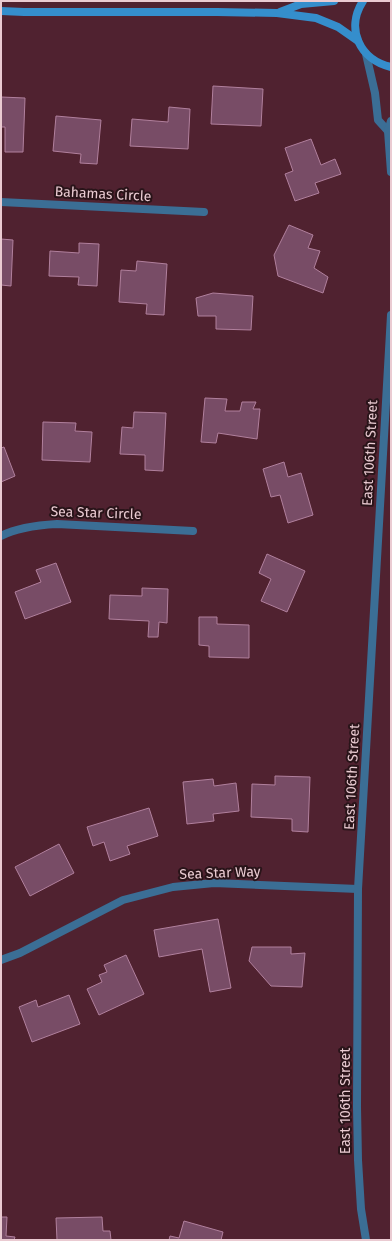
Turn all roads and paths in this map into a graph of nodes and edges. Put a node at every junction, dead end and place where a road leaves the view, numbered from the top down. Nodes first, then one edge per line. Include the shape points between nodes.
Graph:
1 (334, 1) edge
2 (363, 1) edge
3 (1, 11) edge
4 (278, 14) junction
5 (358, 41) junction
6 (366, 54) junction
7 (391, 67) edge
8 (391, 121) edge
9 (388, 132) junction
10 (391, 172) edge
11 (1, 202) edge
12 (204, 212) dead end
13 (391, 315) edge
14 (193, 531) dead end
15 (1, 536) edge
16 (358, 889) junction
17 (1, 960) edge
18 (366, 1240) edge

1 - 4 street via 301,4
2 - 5 street via 355,20
3 - 4 street
4 - 5 street via 316,18 334,25
5 - 6 street
6 - 7 street via 377,63
6 - 9 street via 378,120
8 - 9 street
9 - 10 street
11 - 12 street, Bahamas Circle
13 - 16 street, East 106th Street
14 - 15 street, Sea Star Circle via 57,524 22,529
16 - 17 street, Sea Star Way via 214,883 173,887 123,900 20,953
16 - 18 street, East 106th Street via 358,1152 361,1209

